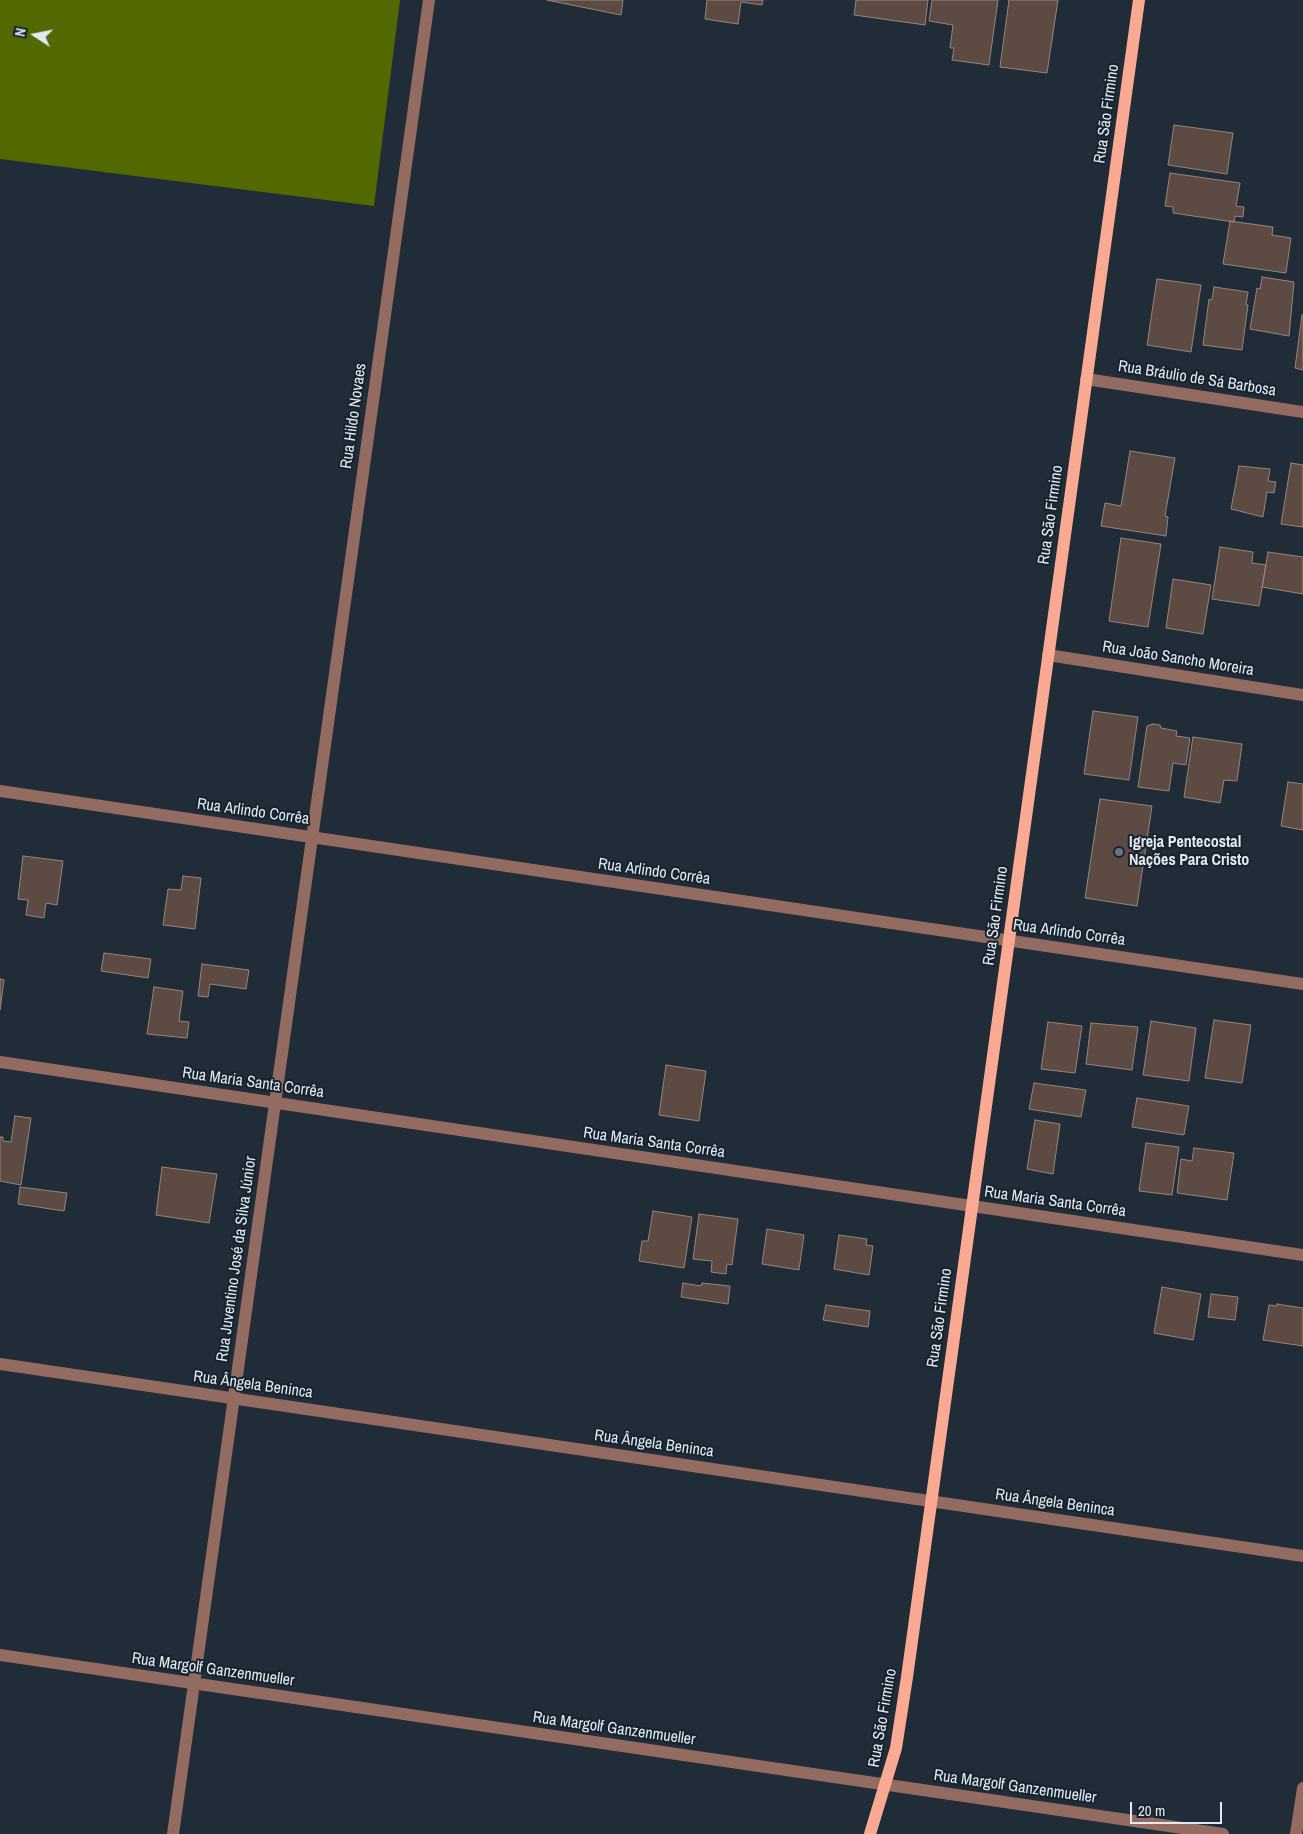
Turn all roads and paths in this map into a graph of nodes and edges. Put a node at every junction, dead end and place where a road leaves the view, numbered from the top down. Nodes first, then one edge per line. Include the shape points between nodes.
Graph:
1 (429, 0) edge
2 (1138, 0) edge
3 (1086, 378) junction
4 (1303, 412) edge
5 (1048, 655) junction
6 (1303, 695) edge
7 (0, 792) edge
8 (312, 838) junction
9 (1009, 940) junction
10 (1303, 984) edge
11 (0, 1062) edge
12 (275, 1103) junction
13 (972, 1206) junction
14 (1303, 1255) edge
15 (0, 1364) edge
16 (234, 1398) junction
17 (932, 1501) junction
18 (1303, 1556) edge
19 (0, 1656) edge
20 (194, 1684) junction
21 (886, 1785) junction
22 (1303, 1788) edge
23 (173, 1834) edge
24 (870, 1834) edge
25 (1224, 1834) edge
26 (1296, 1834) edge

1 - 8 street, Rua Hildo Novaes
2 - 3 main road, Rua São Firmino
3 - 4 street, Rua Bráulio de Sá Barbosa
3 - 5 main road, Rua São Firmino
5 - 6 street, Rua João Sancho Moreira
5 - 9 main road, Rua São Firmino
7 - 8 street, Rua Arlindo Corrêa
8 - 9 street, Rua Arlindo Corrêa
8 - 12 street, Rua Juventino José da Silva Júnior
9 - 10 street, Rua Arlindo Corrêa
9 - 13 main road, Rua São Firmino
11 - 12 street, Rua Maria Santa Corrêa
12 - 13 street, Rua Maria Santa Corrêa
12 - 16 street, Rua Juventino José da Silva Júnior
13 - 14 street, Rua Maria Santa Corrêa
13 - 17 main road, Rua São Firmino
15 - 16 street, Rua Ângela Beninca
16 - 17 street, Rua Ângela Beninca
16 - 20 street, Rua Juventino José da Silva Júnior
17 - 18 street, Rua Ângela Beninca
17 - 21 main road, Rua São Firmino via 896,1748
19 - 20 street, Rua Margolf Ganzenmueller
20 - 21 street, Rua Margolf Ganzenmueller
20 - 23 street, Rua Juventino José da Silva Júnior
21 - 24 main road, Rua São Firmino
21 - 25 street, Rua Margolf Ganzenmueller
22 - 26 street

